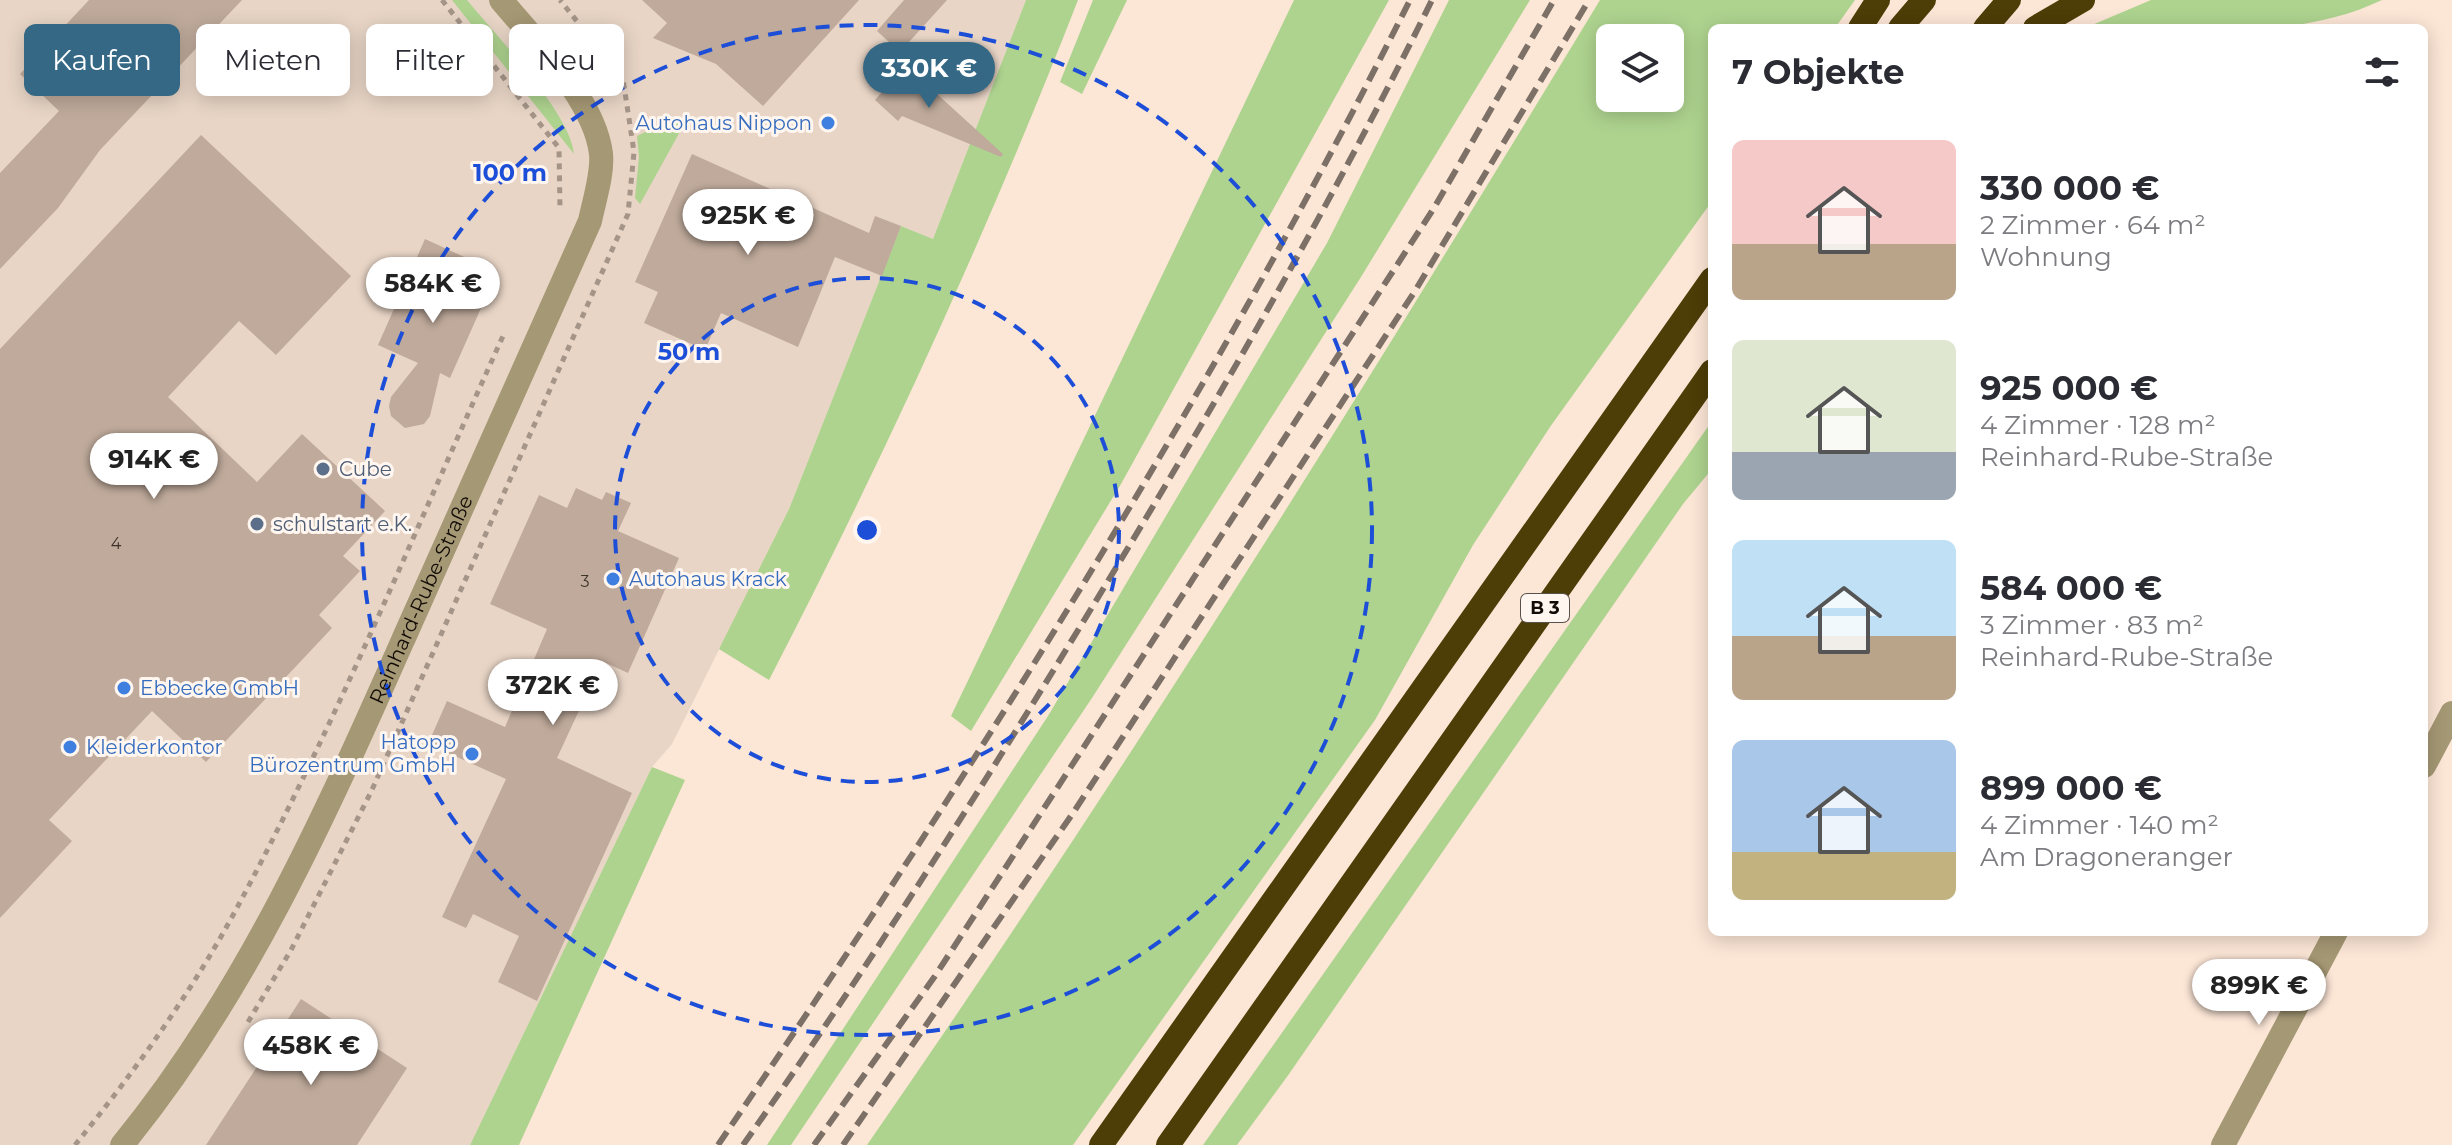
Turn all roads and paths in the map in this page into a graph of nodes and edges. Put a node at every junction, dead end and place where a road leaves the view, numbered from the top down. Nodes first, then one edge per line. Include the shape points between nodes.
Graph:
1 (442, 0) edge
2 (501, 0) edge
3 (560, 0) edge
4 (1878, 0) edge
5 (1924, 0) edge
6 (2009, 0) edge
7 (2083, 0) edge
8 (1863, 24) edge
9 (1903, 24) edge
10 (1988, 24) edge
11 (2042, 24) edge
12 (625, 103) dead end
13 (554, 223) dead end
14 (1708, 285) edge
15 (508, 324) dead end
16 (1708, 377) edge
17 (2452, 713) edge
18 (2428, 758) edge
19 (2334, 936) edge
20 (75, 1145) edge
21 (122, 1145) edge
22 (1101, 1145) edge
23 (1168, 1145) edge
24 (2223, 1145) edge

1 - 13 path via 559,148 560,209
2 - 21 street, Reinhard-Rube-Straße via 571,86 591,120 601,155 590,221 342,777 279,903 218,1009
3 - 12 path via 623,79
4 - 8 highway
5 - 9 highway
6 - 10 highway
7 - 11 highway
14 - 22 highway, B 3
15 - 20 path via 239,905 118,1092
16 - 23 highway, B 3
17 - 18 street
19 - 24 street

